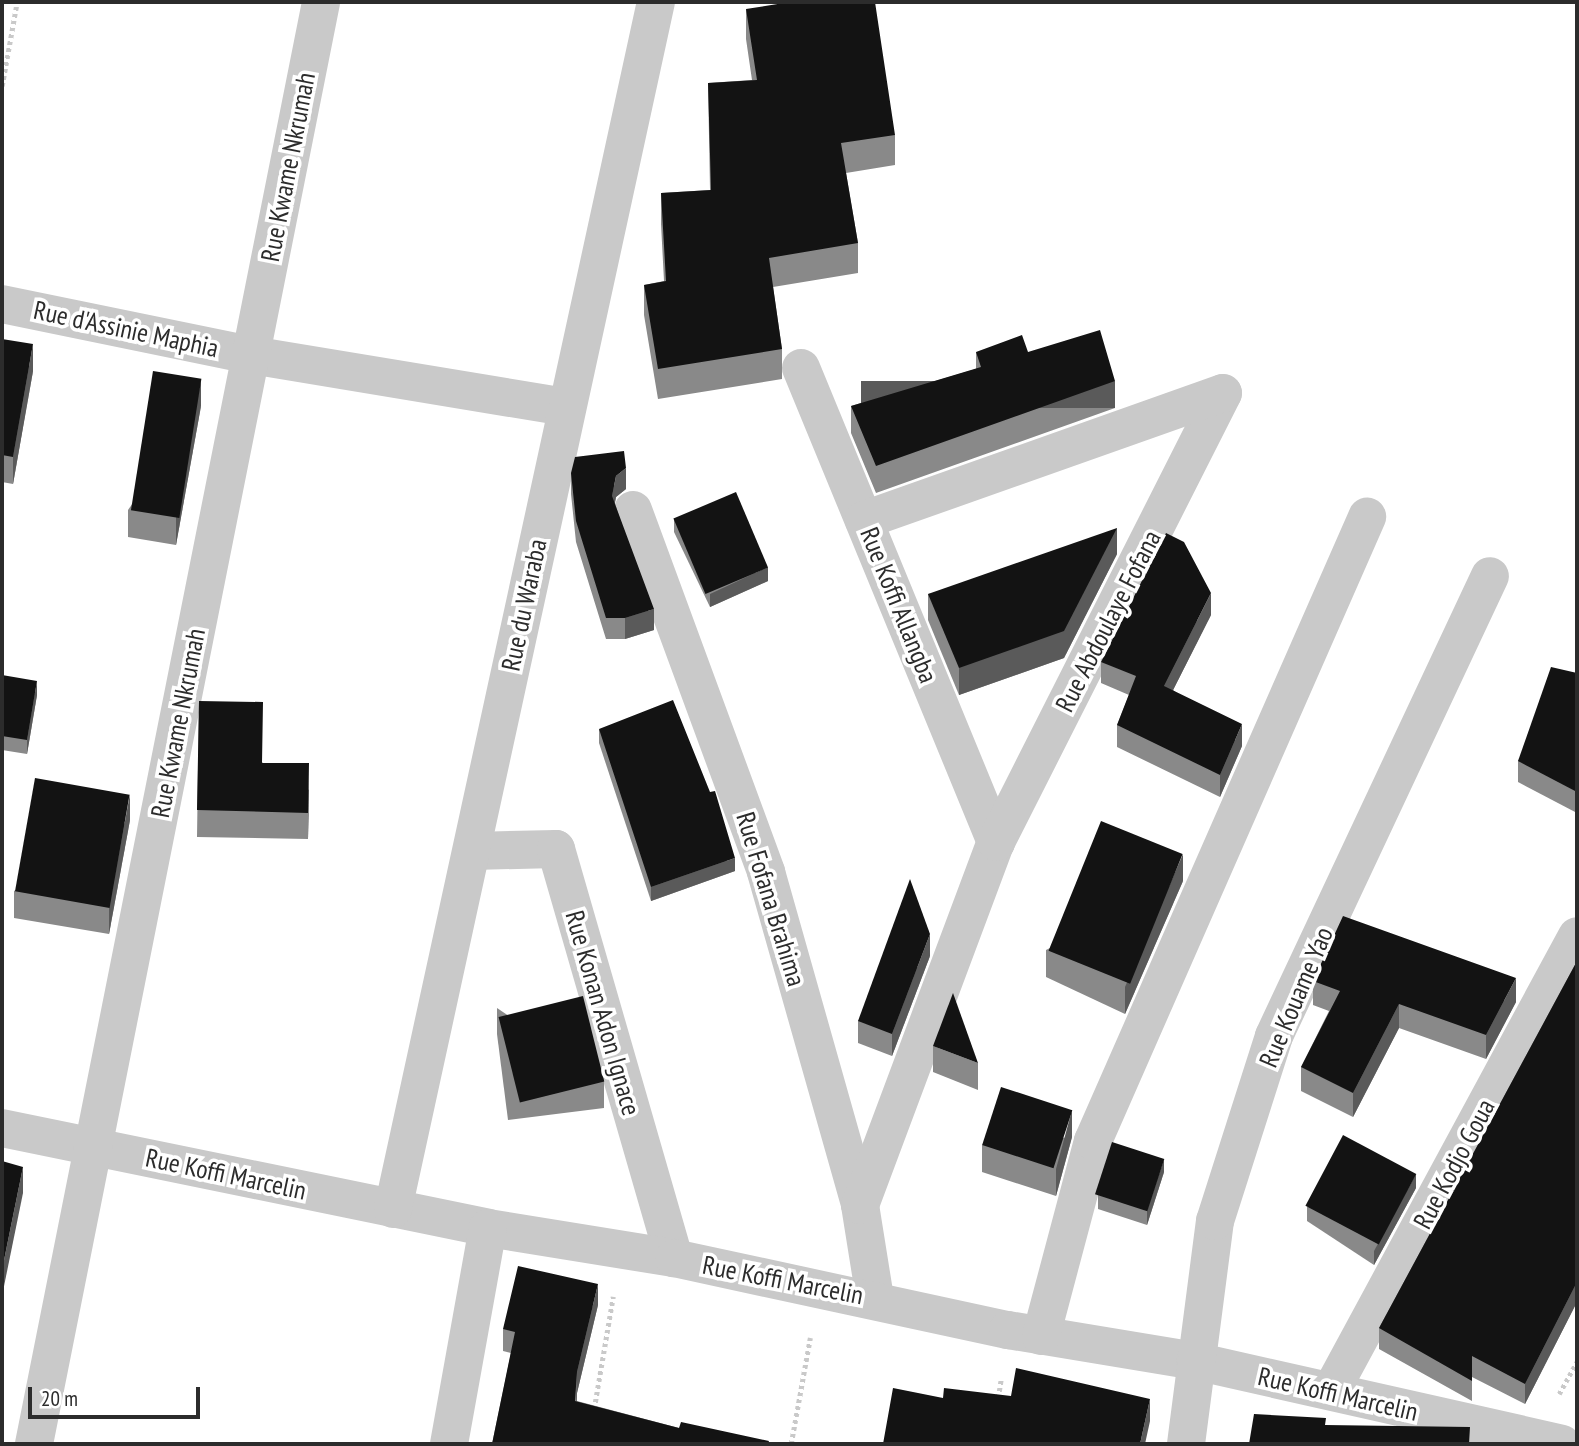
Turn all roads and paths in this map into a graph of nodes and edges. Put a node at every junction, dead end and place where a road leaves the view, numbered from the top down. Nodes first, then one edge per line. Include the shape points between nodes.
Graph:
1 (18, 2) edge
2 (321, 2) edge
3 (656, 2) edge
4 (2, 86) edge
5 (2, 304) edge
6 (251, 355) junction
7 (801, 368) dead end
8 (566, 407) junction
9 (633, 510) dead end
10 (1367, 516) dead end
11 (864, 520) junction
12 (1490, 576) dead end
13 (996, 842) junction
14 (472, 851) junction
15 (1577, 936) edge
16 (2, 1128) edge
17 (93, 1147) junction
18 (860, 1205) junction
19 (393, 1209) junction
20 (488, 1228) junction
21 (620, 1251) junction
22 (674, 1258) junction
23 (819, 1288) junction
24 (875, 1299) junction
25 (1024, 1333) junction
26 (1195, 1361) junction
27 (1331, 1391) junction
28 (997, 1406) edge
29 (593, 1417) edge
30 (34, 1444) edge
31 (449, 1444) edge
32 (791, 1444) edge
33 (1186, 1444) edge
34 (1562, 1444) edge

1 - 4 path
2 - 6 street, Rue Kwame Nkrumah
3 - 8 street, Rue du Waraba
5 - 6 street, Rue d'Assinie Maphia
6 - 8 street, Rue d'Assinie Maphia
6 - 17 street, Rue Kwame Nkrumah
7 - 11 street, Rue Koffi Allangba
8 - 14 street, Rue du Waraba
9 - 18 street, Rue Fofana Brahima via 766,872
10 - 25 street via 1093,1141
11 - 13 street, Rue Koffi Allangba
11 - 13 street, Rue Abdoulaye Fofana via 1223,393
12 - 26 street, Rue Kouame Yao via 1274,1037 1215,1221
13 - 18 street, Rue Abdoulaye Fofana
14 - 19 street, Rue du Waraba
14 - 22 street, Rue Konan Adon Ignace via 556,849
15 - 27 street, Rue Kodjo Goua
16 - 17 street, Rue Koffi Marcelin
17 - 19 street, Rue Koffi Marcelin
17 - 30 street, Rue Kwame Nkrumah
18 - 24 street, Rue Fofana Brahima
19 - 20 street, Rue Koffi Marcelin
20 - 21 street, Rue Koffi Marcelin
20 - 31 street
21 - 22 street, Rue Koffi Marcelin
21 - 29 path
22 - 23 street, Rue Koffi Marcelin
23 - 24 street, Rue Koffi Marcelin
23 - 32 path
24 - 25 street, Rue Koffi Marcelin
25 - 26 street, Rue Koffi Marcelin
25 - 28 path
26 - 27 street, Rue Koffi Marcelin
26 - 33 street, Rue Kouame Yao
27 - 34 street, Rue Koffi Marcelin

